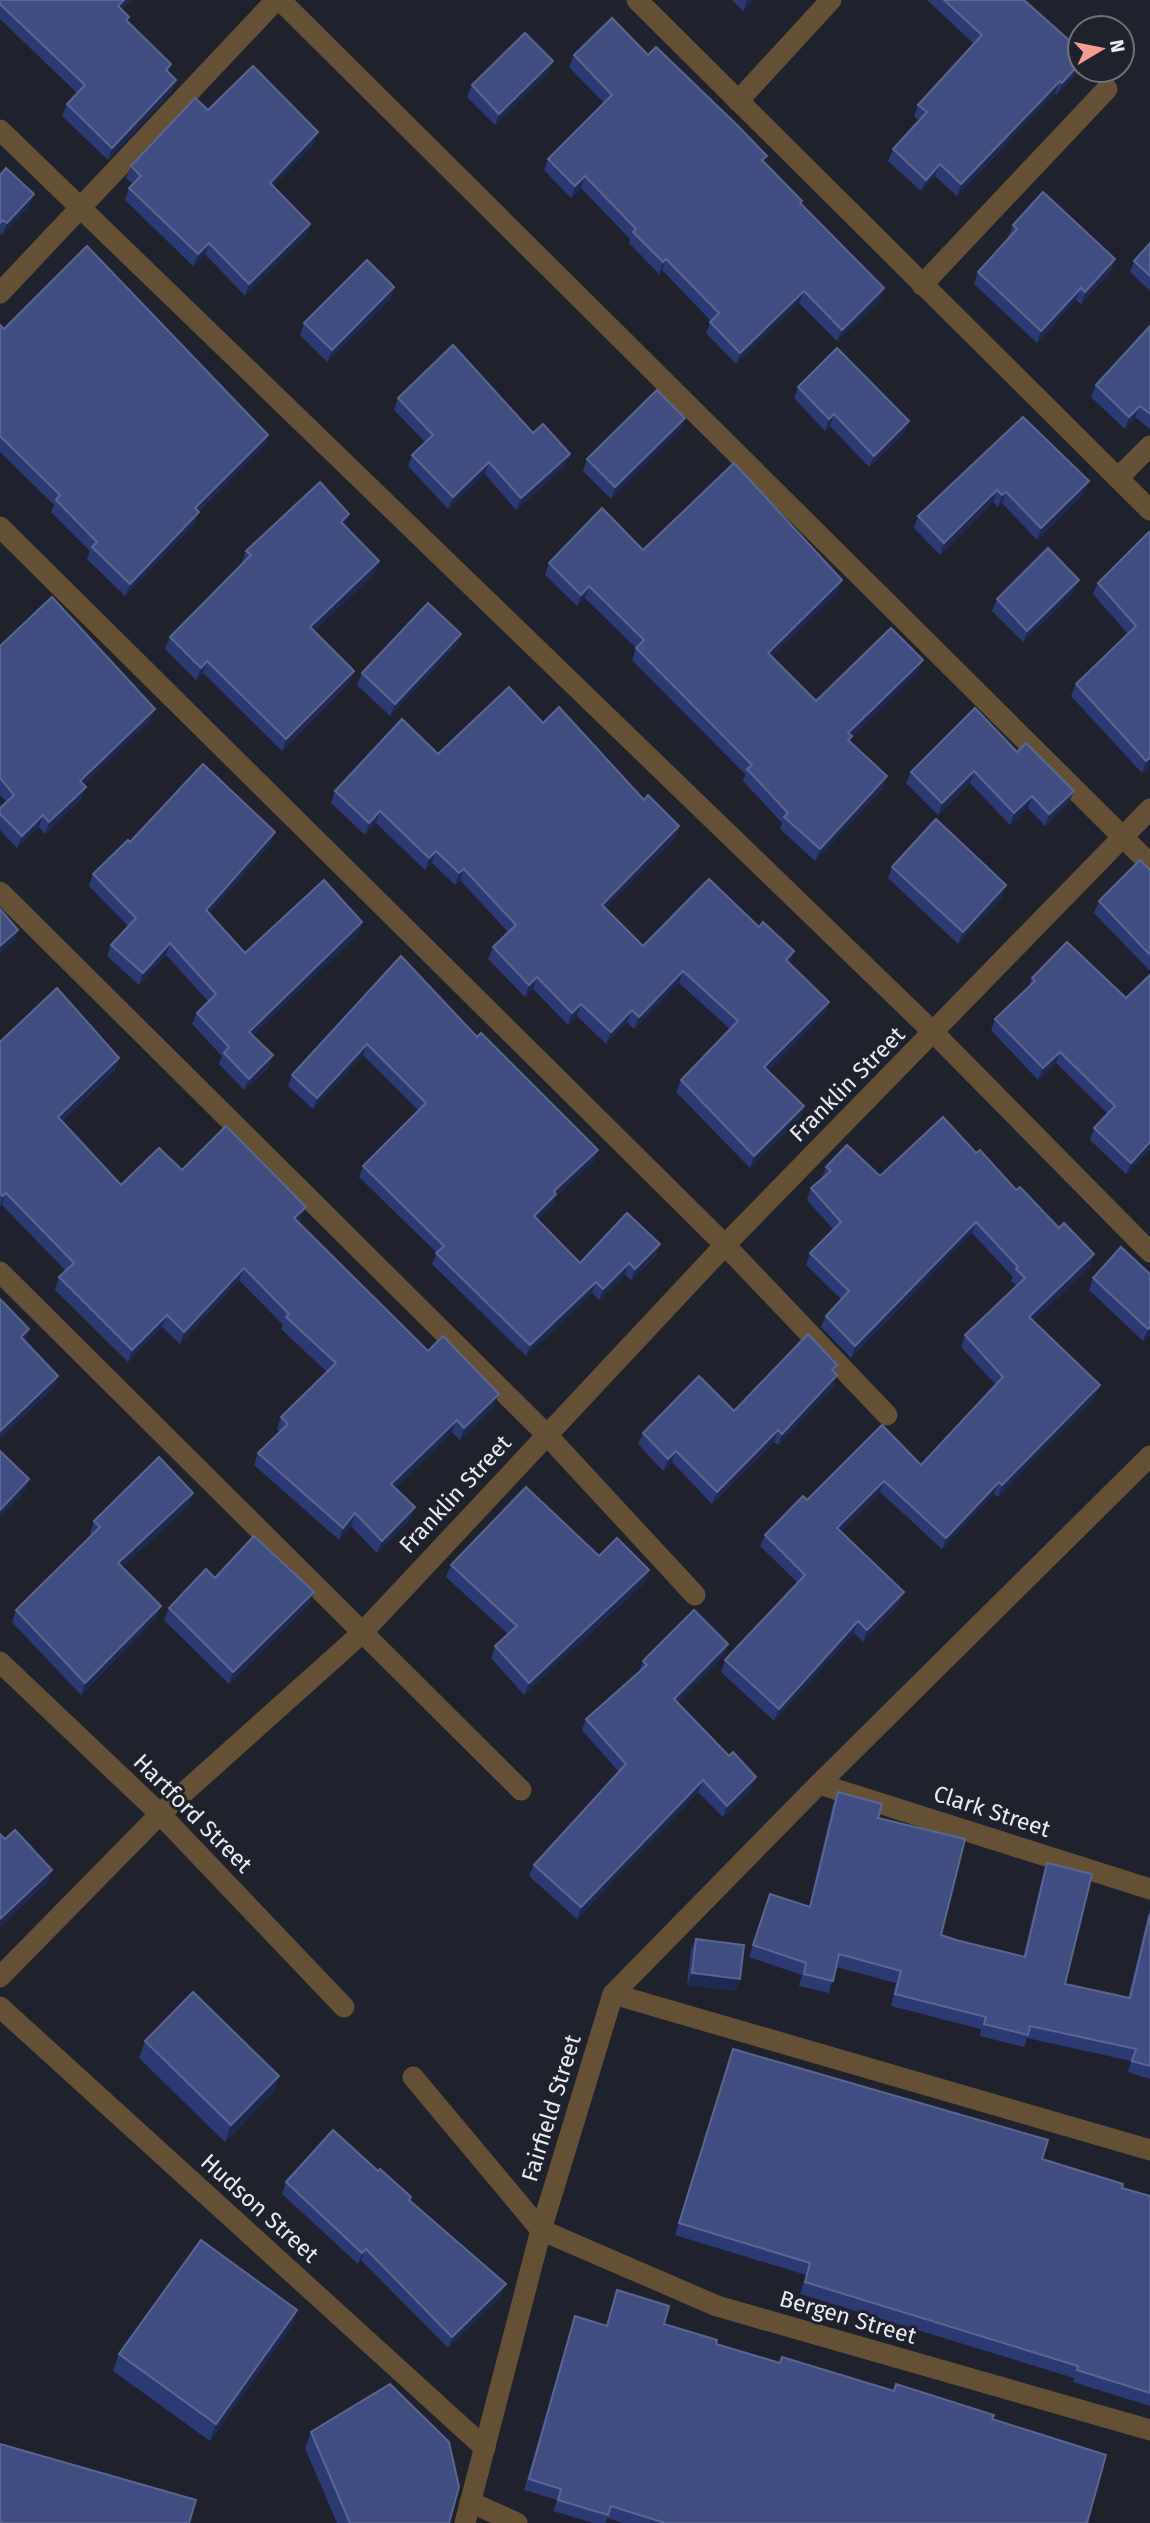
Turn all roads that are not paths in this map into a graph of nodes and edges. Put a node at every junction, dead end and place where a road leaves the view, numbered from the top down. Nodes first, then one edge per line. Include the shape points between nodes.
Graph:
1 (278, 0) edge
2 (636, 0) edge
3 (831, 0) edge
4 (1107, 89) dead end
5 (738, 101) junction
6 (0, 130) edge
7 (82, 208) junction
8 (922, 285) junction
9 (0, 293) edge
10 (1150, 446) edge
11 (1118, 478) junction
12 (1150, 510) edge
13 (0, 527) edge
14 (1150, 809) edge
15 (1124, 836) junction
16 (1150, 864) edge
17 (0, 892) edge
18 (934, 1033) junction
19 (725, 1245) junction
20 (1150, 1252) edge
21 (0, 1272) edge
22 (887, 1415) dead end
23 (547, 1434) junction
24 (1150, 1456) edge
25 (695, 1595) dead end
26 (362, 1633) junction
27 (0, 1662) edge
28 (819, 1784) junction
29 (521, 1790) dead end
30 (160, 1814) junction
31 (1150, 1889) edge
32 (0, 1977) edge
33 (613, 1993) junction
34 (0, 2007) edge
35 (344, 2007) dead end
36 (413, 2077) dead end
37 (1150, 2150) edge
38 (541, 2230) junction
39 (1150, 2430) edge
40 (485, 2448) junction
41 (470, 2501) junction
42 (465, 2523) edge
43 (517, 2523) edge

1 - 7 street
1 - 15 street
2 - 5 street
3 - 5 street
4 - 8 street
5 - 8 street
6 - 7 street
7 - 9 street
7 - 18 street
8 - 11 street
10 - 11 street
11 - 12 street
13 - 19 street
14 - 15 street, Franklin Street
15 - 16 street
15 - 18 street, Franklin Street
17 - 23 street
18 - 19 street, Franklin Street
18 - 20 street
19 - 22 street
19 - 23 street, Franklin Street
21 - 26 street
23 - 25 street
23 - 26 street, Franklin Street
24 - 28 street, Fairfield Street
26 - 29 street
26 - 30 street, Franklin Street
27 - 30 street, Hartford Street
28 - 31 street, Clark Street
28 - 33 street, Fairfield Street
30 - 32 street, Franklin Street
30 - 35 street, Hartford Street
33 - 37 street
33 - 38 street, Fairfield Street
34 - 40 street, Hudson Street
36 - 38 street
38 - 39 street, Bergen Street via 717,2306
38 - 40 street, Fairfield Street
40 - 41 street, Fairfield Street
41 - 42 street, Fairfield Street
41 - 43 street

